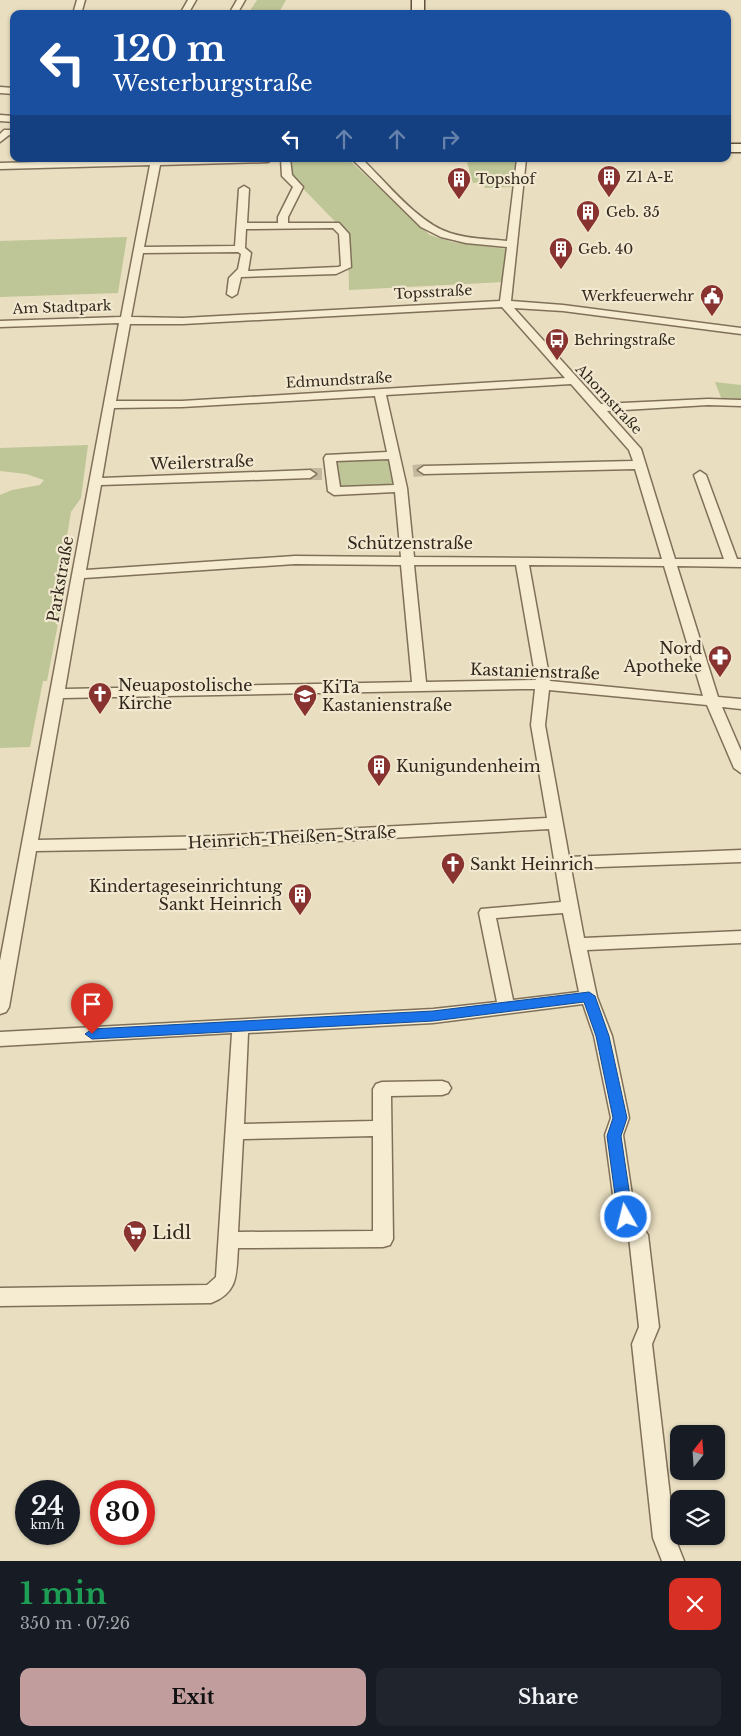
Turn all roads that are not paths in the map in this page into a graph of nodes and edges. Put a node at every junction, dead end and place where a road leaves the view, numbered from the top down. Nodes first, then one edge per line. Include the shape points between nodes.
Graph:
1 (103, 162) edge
2 (155, 162) edge
3 (286, 162) edge
4 (359, 162) edge
5 (522, 162) edge
6 (0, 166) edge
7 (244, 189) dead end
8 (283, 221) junction
9 (241, 222) junction
10 (510, 244) junction
11 (240, 249) junction
12 (138, 250) junction
13 (238, 274) junction
14 (232, 294) dead end
15 (505, 304) junction
16 (125, 320) junction
17 (0, 324) edge
18 (741, 331) edge
19 (572, 381) junction
20 (380, 393) junction
21 (741, 403) edge
22 (109, 405) junction
23 (596, 408) junction
24 (395, 455) junction
25 (638, 465) junction
26 (398, 472) junction
27 (310, 474) tunnel mouth
28 (700, 475) dead end
29 (95, 482) junction
30 (401, 488) junction
31 (408, 560) junction
32 (522, 561) junction
33 (668, 562) junction
34 (736, 563) edge
35 (79, 574) junction
36 (542, 685) junction
37 (419, 686) junction
38 (57, 694) junction
39 (712, 701) junction
40 (741, 704) edge
41 (741, 768) edge
42 (555, 823) junction
43 (29, 846) junction
44 (741, 856) edge
45 (561, 863) junction
46 (570, 907) junction
47 (741, 937) edge
48 (577, 944) junction
49 (589, 996) junction
50 (506, 1005) junction
51 (0, 1007) edge
52 (240, 1034) dead end
53 (0, 1038) edge
54 (442, 1088) dead end
55 (382, 1128) junction
56 (234, 1132) junction
57 (228, 1240) junction
58 (0, 1296) edge
59 (673, 1561) edge

1 - 6 street
2 - 12 street, Parkstraße
3 - 8 street via 287,176 298,187
4 - 10 street via 424,225 466,240
5 - 10 street
7 - 9 street
8 - 9 street
8 - 13 street via 336,225 344,234 346,267 299,273
9 - 11 street
10 - 15 street
11 - 12 street
11 - 13 street via 246,253 243,270
12 - 16 street, Parkstraße
13 - 14 street via 234,278
15 - 16 street, Topsstraße via 183,321
15 - 18 street, Topsstraße via 563,308
15 - 19 street, Ahornstraße
16 - 17 street, Am Stadtpark
16 - 22 street, Parkstraße
19 - 20 street, Edmundstraße
19 - 23 street, Ahornstraße
20 - 22 street, Edmundstraße
20 - 24 street
21 - 23 street
22 - 29 street, Parkstraße
23 - 25 street, Ahornstraße via 635,449
24 - 26 street
24 - 30 street via 330,458 328,473 334,491
25 - 26 street
25 - 33 street, Ahornstraße
26 - 30 street
27 - 29 street, Weilerstraße
28 - 34 street
29 - 35 street, Parkstraße
30 - 31 street
31 - 32 street, Schützenstraße
31 - 35 street, Schützenstraße via 295,560
31 - 37 street
32 - 33 street, Schützenstraße
32 - 36 street via 544,678
33 - 34 street, Schützenstraße
33 - 39 street, Ahornstraße
35 - 38 street, Parkstraße
36 - 37 street, Kastanienstraße
36 - 39 street, Kastanienstraße
36 - 42 street via 538,725
37 - 38 street, Kastanienstraße
38 - 43 street, Parkstraße
39 - 40 street, Kastanienstraße
39 - 41 street, Ahornstraße
42 - 43 street, Heinrich-Theißen-Straße via 234,841
42 - 45 street
43 - 51 street, Parkstraße
44 - 45 street
45 - 46 street
46 - 48 street
46 - 50 street via 487,913
47 - 48 street
48 - 49 street
49 - 50 street
49 - 59 street via 602,1036 620,1118 614,1136 626,1217 638,1235 649,1326 642,1344 648,1401 664,1538
50 - 53 street via 441,1015 366,1021
52 - 56 street
54 - 55 street via 382,1090
55 - 56 street
55 - 57 street via 383,1239
56 - 57 street
57 - 58 street via 226,1281 211,1294

